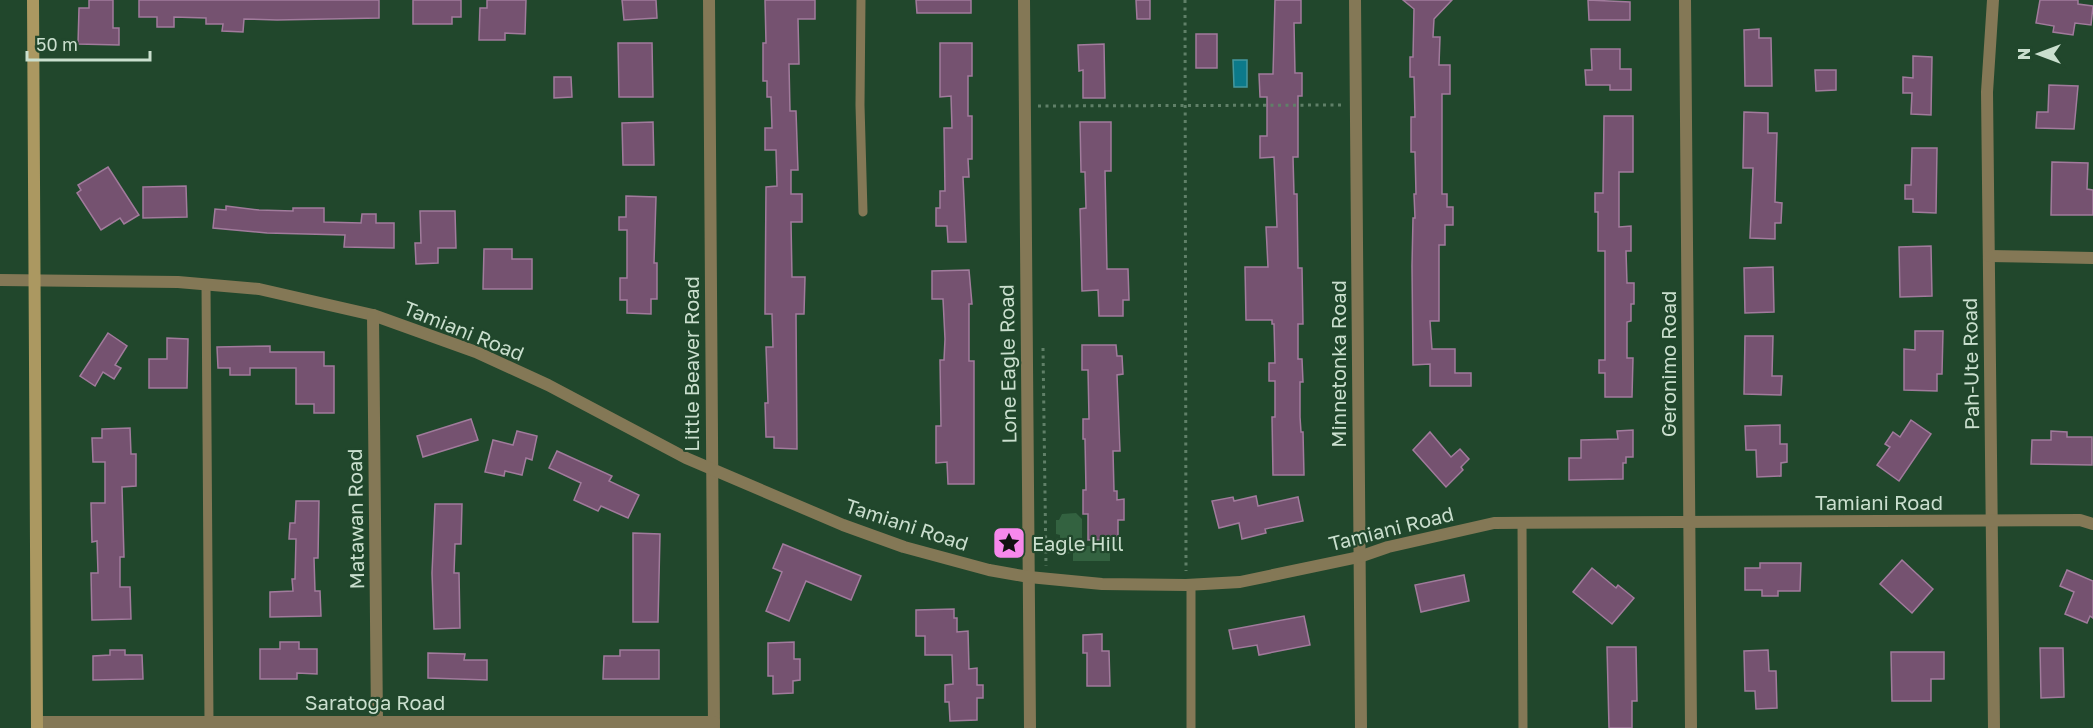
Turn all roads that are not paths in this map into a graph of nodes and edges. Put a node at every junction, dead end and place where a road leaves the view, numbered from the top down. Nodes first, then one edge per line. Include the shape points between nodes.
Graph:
1 (33, 0) edge
2 (709, 0) edge
3 (861, 0) edge
4 (1024, 0) edge
5 (1356, 0) edge
6 (1685, 0) edge
7 (1993, 0) edge
8 (863, 212) dead end
9 (1989, 256) junction
10 (2093, 258) edge
11 (0, 280) edge
12 (34, 280) junction
13 (206, 284) junction
14 (373, 315) junction
15 (711, 469) junction
16 (1688, 521) junction
17 (1992, 521) junction
18 (1522, 523) junction
19 (2093, 524) edge
20 (1359, 557) junction
21 (1029, 577) junction
22 (1188, 581) junction
23 (209, 722) junction
24 (377, 722) junction
25 (37, 725) edge
26 (714, 725) edge
27 (1030, 728) edge
28 (1191, 728) edge
29 (1361, 728) edge
30 (1523, 728) edge
31 (1691, 728) edge
32 (1994, 728) edge

1 - 12 street
2 - 15 street, Little Beaver Road
3 - 8 lane
4 - 21 street, Lone Eagle Road
5 - 20 street, Minnetonka Road
6 - 16 street, Geronimo Road
7 - 9 street, Pah-Ute Road via 1987,92
9 - 10 street
9 - 17 street, Pah-Ute Road
11 - 12 street, Tamiani Road
12 - 13 street, Tamiani Road
12 - 25 street
13 - 14 street, Tamiani Road via 259,289
13 - 23 lane
14 - 15 street, Tamiani Road via 476,352
14 - 24 street, Matawan Road
15 - 21 street, Tamiani Road via 904,547
15 - 26 street, Little Beaver Road
16 - 17 street, Tamiani Road
16 - 18 street, Tamiani Road
16 - 31 street, Geronimo Road
17 - 19 street, Tamiani Road via 2080,520
17 - 32 street, Pah-Ute Road
18 - 20 street, Tamiani Road via 1494,523
18 - 30 lane
20 - 22 street, Tamiani Road via 1240,582
20 - 29 street, Minnetonka Road
21 - 22 street, Tamiani Road via 1102,584
21 - 27 street, Lone Eagle Road
22 - 28 lane
23 - 24 street, Saratoga Road
23 - 25 street, Saratoga Road
24 - 26 street, Saratoga Road

